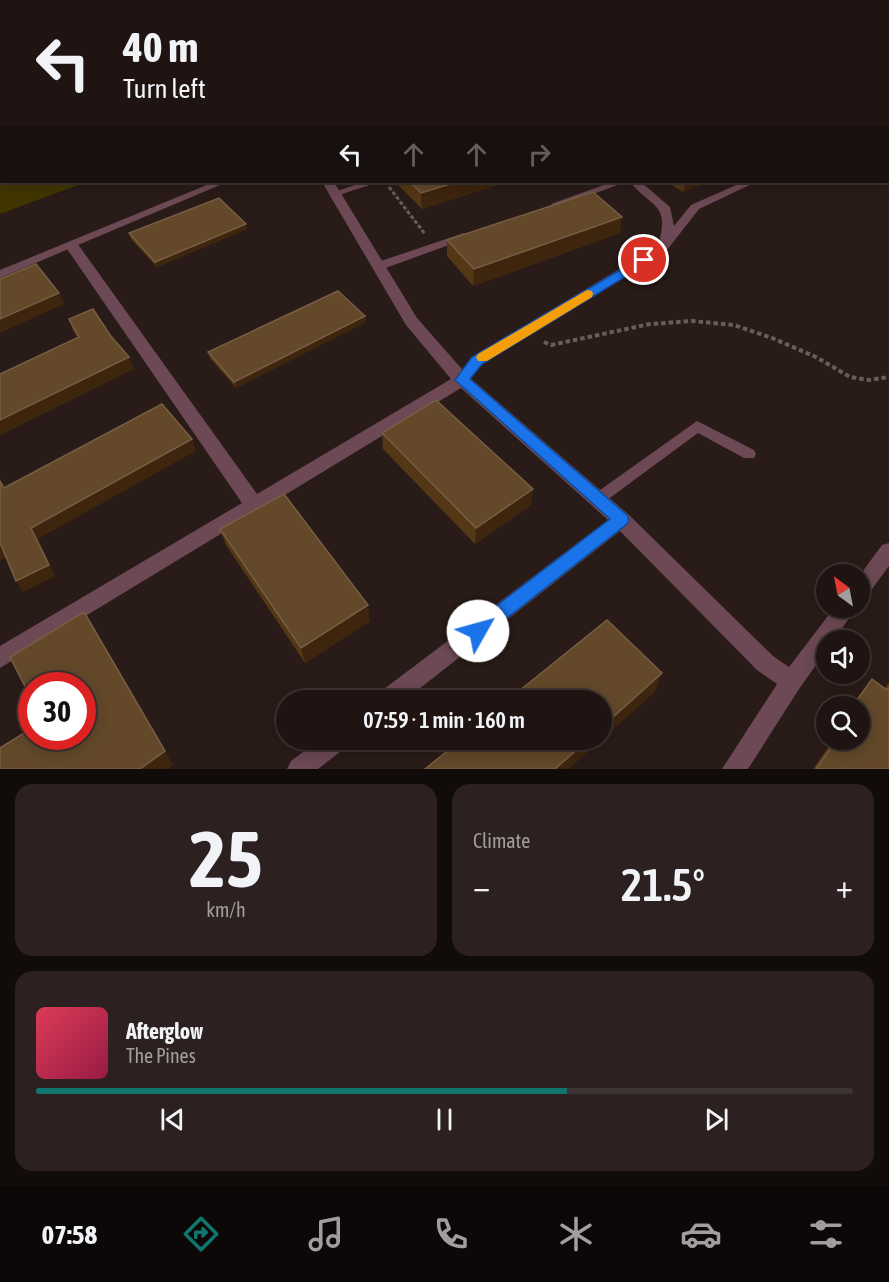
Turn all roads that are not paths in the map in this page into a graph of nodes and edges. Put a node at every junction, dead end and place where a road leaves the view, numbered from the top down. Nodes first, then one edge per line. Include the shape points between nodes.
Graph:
1 (220, 183) edge
2 (366, 183) edge
3 (618, 183) edge
4 (636, 183) edge
5 (749, 183) edge
6 (332, 187) edge
7 (544, 208) edge
8 (478, 231) edge
9 (72, 246) junction
10 (663, 248) junction
11 (379, 266) junction
12 (0, 274) edge
13 (462, 380) junction
14 (749, 454) dead end
15 (598, 499) junction
16 (255, 506) junction
17 (621, 520) junction
18 (889, 551) edge
19 (870, 577) edge
20 (839, 618) edge
21 (0, 658) edge
22 (791, 682) junction
23 (401, 690) edge
24 (325, 750) edge
25 (299, 769) edge
26 (734, 769) edge

1 - 9 lane
2 - 6 lane
3 - 7 lane
4 - 10 lane via 666,209 669,226
5 - 10 lane via 695,207
6 - 11 street
8 - 11 lane
9 - 12 lane
9 - 16 street
10 - 13 lane via 477,360
11 - 13 street via 411,321
13 - 15 street
13 - 16 street
14 - 15 lane via 697,426
15 - 17 street
16 - 21 street
17 - 22 street via 765,663
17 - 23 street
18 - 19 street
20 - 22 street
22 - 26 street
24 - 25 street

